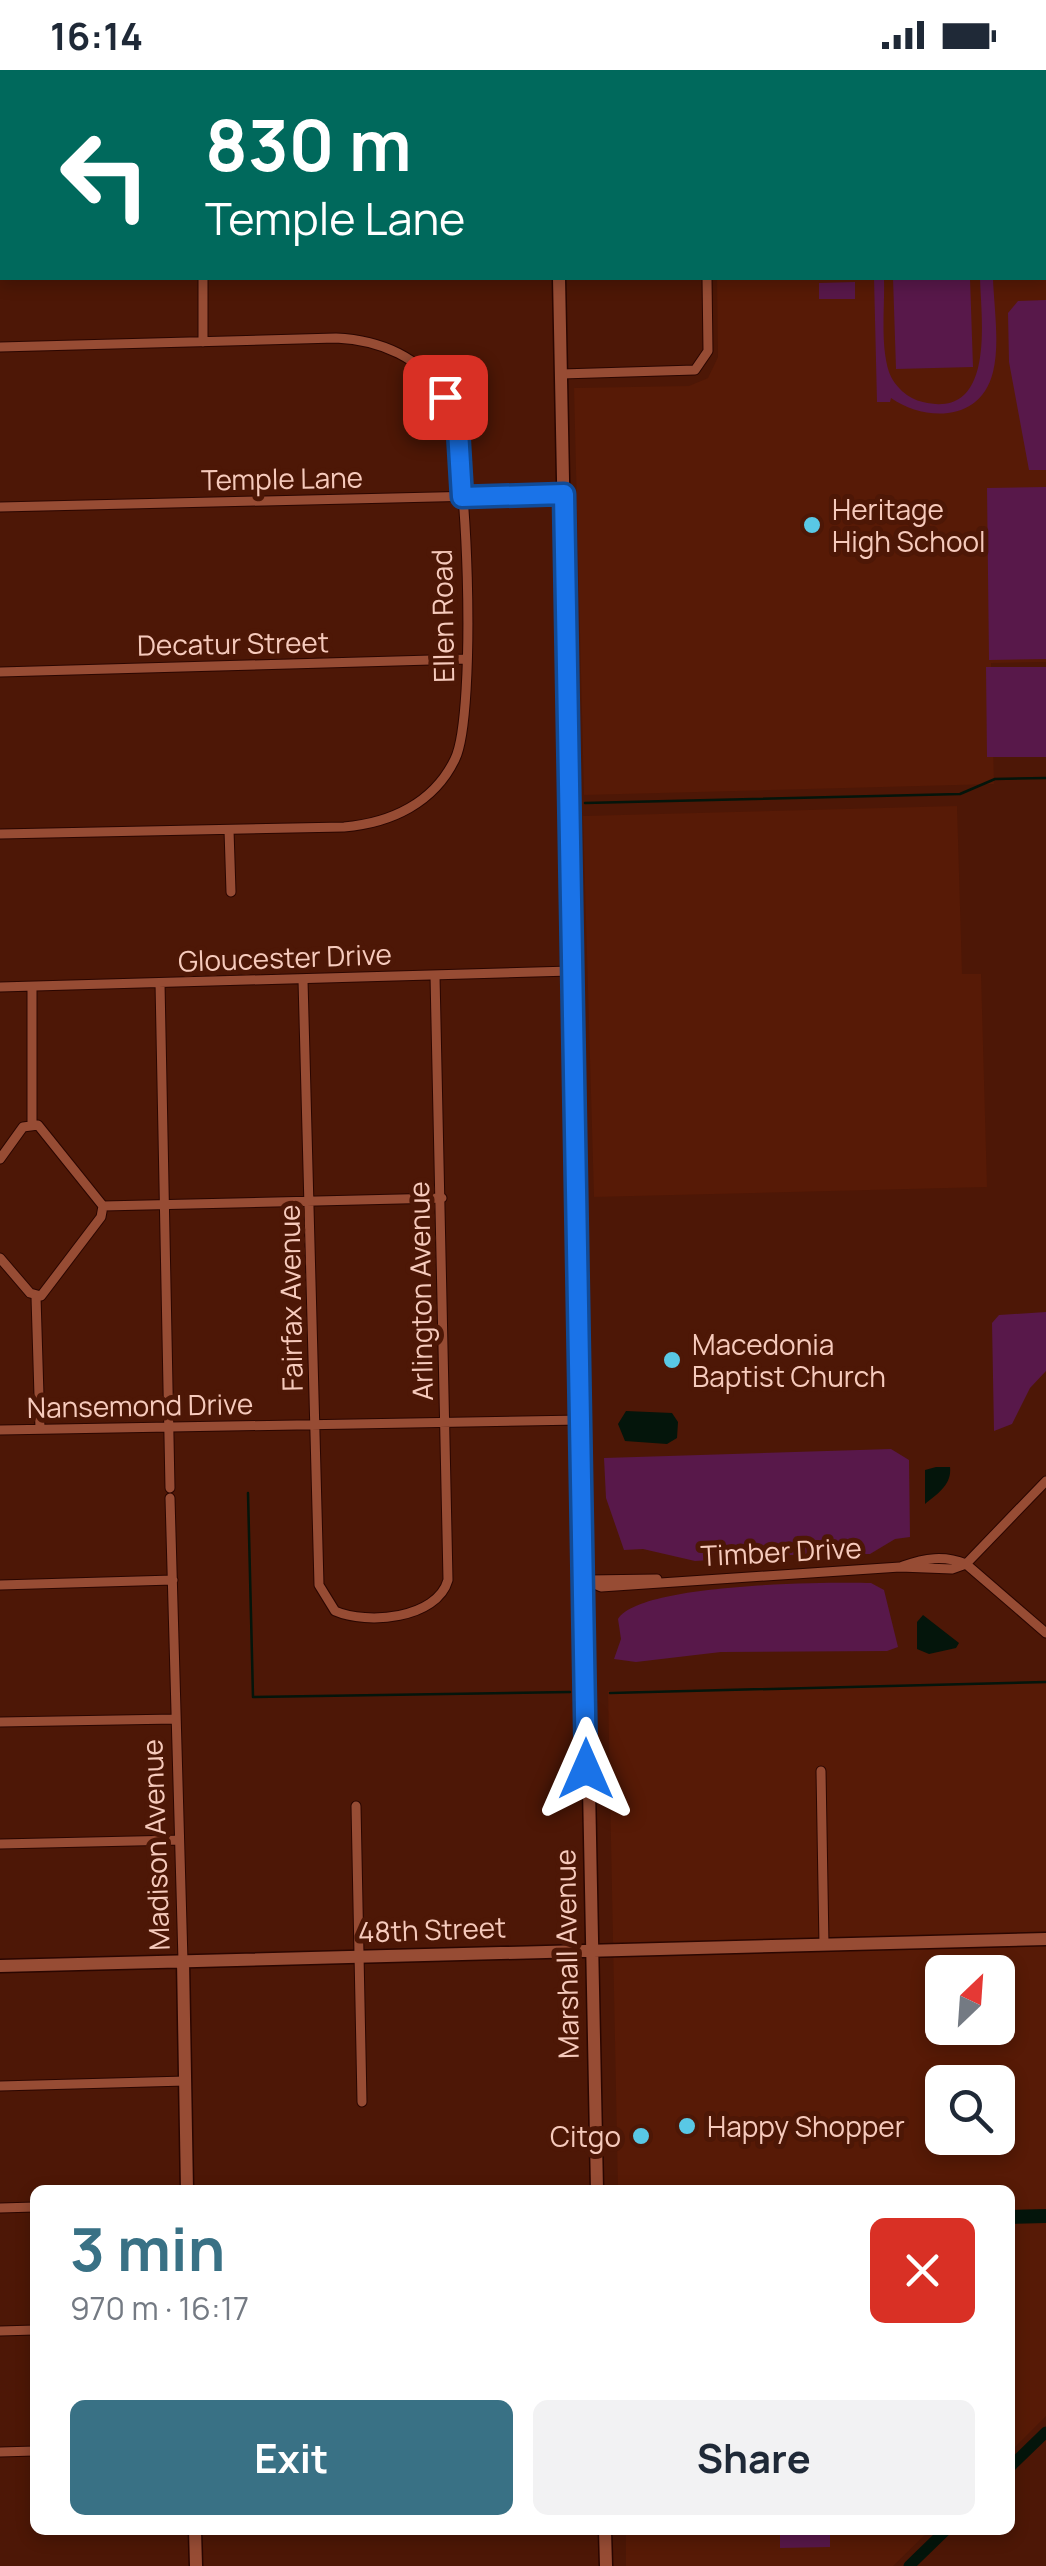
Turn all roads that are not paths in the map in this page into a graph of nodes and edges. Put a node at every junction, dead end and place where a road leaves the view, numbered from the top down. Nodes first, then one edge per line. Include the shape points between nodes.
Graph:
1 (203, 280) edge
2 (559, 280) edge
3 (706, 280) edge
4 (203, 342) junction
5 (0, 346) edge
6 (561, 374) junction
7 (564, 494) junction
8 (462, 497) junction
9 (0, 507) edge
10 (467, 660) junction
11 (0, 672) edge
12 (229, 830) junction
13 (0, 834) edge
14 (231, 892) dead end
15 (571, 971) junction
16 (435, 976) junction
17 (303, 980) junction
18 (160, 984) junction
19 (32, 986) junction
20 (0, 987) edge
21 (32, 1124) junction
22 (0, 1158) edge
23 (442, 1198) junction
24 (310, 1202) junction
25 (164, 1205) junction
26 (103, 1206) junction
27 (0, 1258) edge
28 (36, 1297) junction
29 (582, 1420) junction
30 (445, 1422) junction
31 (315, 1424) junction
32 (170, 1427) junction
33 (40, 1429) junction
34 (0, 1430) edge
35 (1046, 1481) edge
36 (966, 1564) junction
37 (173, 1580) junction
38 (585, 1580) junction
39 (0, 1584) edge
40 (335, 1611) joint
41 (1046, 1634) edge
42 (176, 1719) junction
43 (0, 1722) edge
44 (822, 1770) dead end
45 (356, 1806) dead end
46 (180, 1840) junction
47 (0, 1844) edge
48 (1046, 1939) edge
49 (824, 1945) junction
50 (591, 1951) junction
51 (358, 1956) junction
52 (183, 1961) junction
53 (0, 1966) edge
54 (186, 2081) junction
55 (0, 2086) edge
56 (362, 2102) dead end
57 (187, 2185) edge
58 (597, 2185) edge
59 (30, 2207) edge
60 (0, 2208) edge
61 (30, 2330) edge
62 (0, 2331) edge
63 (30, 2451) edge
64 (0, 2452) edge
65 (195, 2535) edge
66 (605, 2535) edge
67 (196, 2566) edge
68 (606, 2566) edge

1 - 4 street
2 - 6 street, Marshall Avenue
3 - 6 street via 708,351 695,370
4 - 5 street, Ellen Road
4 - 8 street, Ellen Road via 353,339 409,358 450,407 460,442
6 - 7 street, Marshall Avenue
7 - 8 street, Temple Lane
7 - 15 street, Marshall Avenue
8 - 9 street, Temple Lane
8 - 10 street, Ellen Road
10 - 11 street, Decatur Street
10 - 12 street, Ellen Road via 462,744 448,772 419,802 360,826
12 - 13 street, Ellen Road
12 - 14 street
15 - 16 street, Gloucester Drive
15 - 29 street, Marshall Avenue
16 - 17 street, Gloucester Drive
16 - 23 street, Arlington Avenue
17 - 18 street, Gloucester Drive
17 - 24 street, Fairfax Avenue
18 - 19 street, Gloucester Drive
18 - 25 street, Madison Avenue
19 - 20 street, Gloucester Drive
19 - 21 street
21 - 22 street
21 - 26 street via 46,1130
23 - 24 street
23 - 30 street, Arlington Avenue
24 - 25 street
24 - 31 street, Fairfax Avenue
25 - 26 street
25 - 32 street, Madison Avenue
26 - 28 street
27 - 28 street
28 - 33 street
29 - 30 street, Nansemond Drive
29 - 38 street, Marshall Avenue
30 - 31 street, Nansemond Drive
30 - 40 street, Arlington Avenue via 448,1580 436,1603 417,1612
31 - 32 street, Nansemond Drive
31 - 40 street, Fairfax Avenue via 319,1585
32 - 33 street, Nansemond Drive
32 - 37 street, Madison Avenue
33 - 34 street, Nansemond Drive
35 - 36 street
36 - 38 street, Timber Drive via 602,1587
36 - 41 street
37 - 39 street
37 - 42 street, Madison Avenue
38 - 50 street, Marshall Avenue
42 - 43 street
42 - 46 street, Madison Avenue
44 - 49 street
45 - 51 street
46 - 47 street
46 - 52 street, Madison Avenue
48 - 49 street, 48th Street
49 - 50 street, 48th Street
50 - 51 street, 48th Street
50 - 58 street, Marshall Avenue
51 - 52 street, 48th Street
51 - 56 street
52 - 53 street, 48th Street
52 - 54 street, Madison Avenue
54 - 55 street
54 - 57 street, Madison Avenue
59 - 60 street
61 - 62 street
63 - 64 street
65 - 67 street
66 - 68 street

